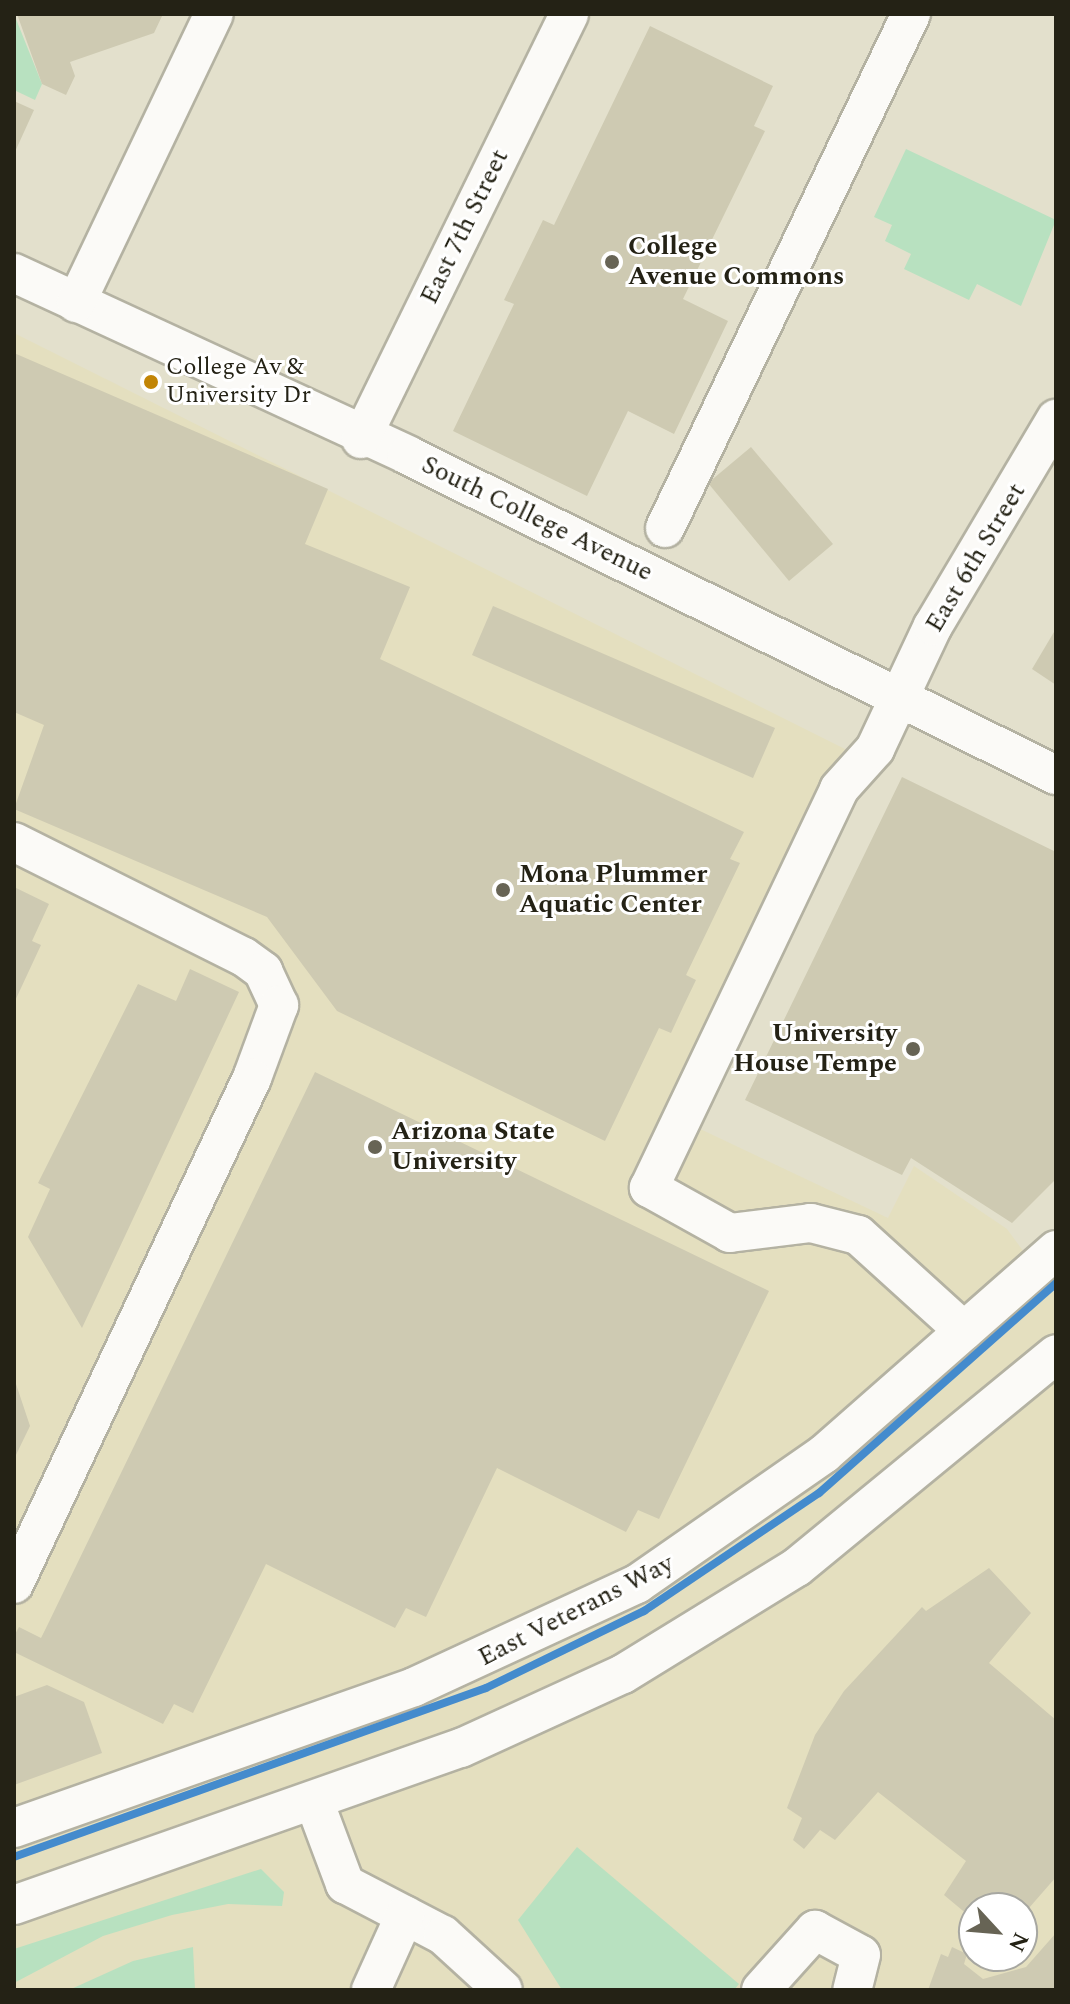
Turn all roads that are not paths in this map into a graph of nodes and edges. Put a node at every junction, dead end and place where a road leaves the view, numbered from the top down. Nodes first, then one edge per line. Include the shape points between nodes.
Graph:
1 (214, 14) edge
2 (569, 14) edge
3 (911, 14) edge
4 (14, 273) edge
5 (76, 303) junction
6 (1056, 419) edge
7 (361, 439) junction
8 (665, 528) dead end
9 (899, 699) junction
10 (1056, 775) edge
11 (14, 842) edge
12 (1056, 1250) edge
13 (964, 1331) junction
14 (1056, 1354) edge
15 (14, 1584) edge
16 (314, 1801) junction
17 (14, 1828) edge
18 (14, 1905) edge
19 (405, 1915) junction
20 (371, 1990) edge
21 (503, 1990) edge
22 (761, 1990) edge
23 (852, 1990) edge

1 - 5 street
2 - 7 street, East 7th Street
3 - 8 street
4 - 5 street, South College Avenue
5 - 7 street, South College Avenue
6 - 9 street, East 6th Street via 960,577
7 - 9 street, South College Avenue via 418,460
9 - 10 street, South College Avenue
9 - 13 street, East 6th Street via 875,749 839,789 649,1188 730,1233 811,1223 858,1235
11 - 15 street via 244,957 263,971 279,1005 252,1078
12 - 13 street, East Veterans Way
13 - 17 street, East Veterans Way via 781,1489 597,1605 414,1687
14 - 16 street via 839,1535 720,1619 533,1718
16 - 18 street
16 - 19 street via 345,1884
19 - 20 street
19 - 21 street via 470,1955
22 - 23 street via 815,1930 861,1955

